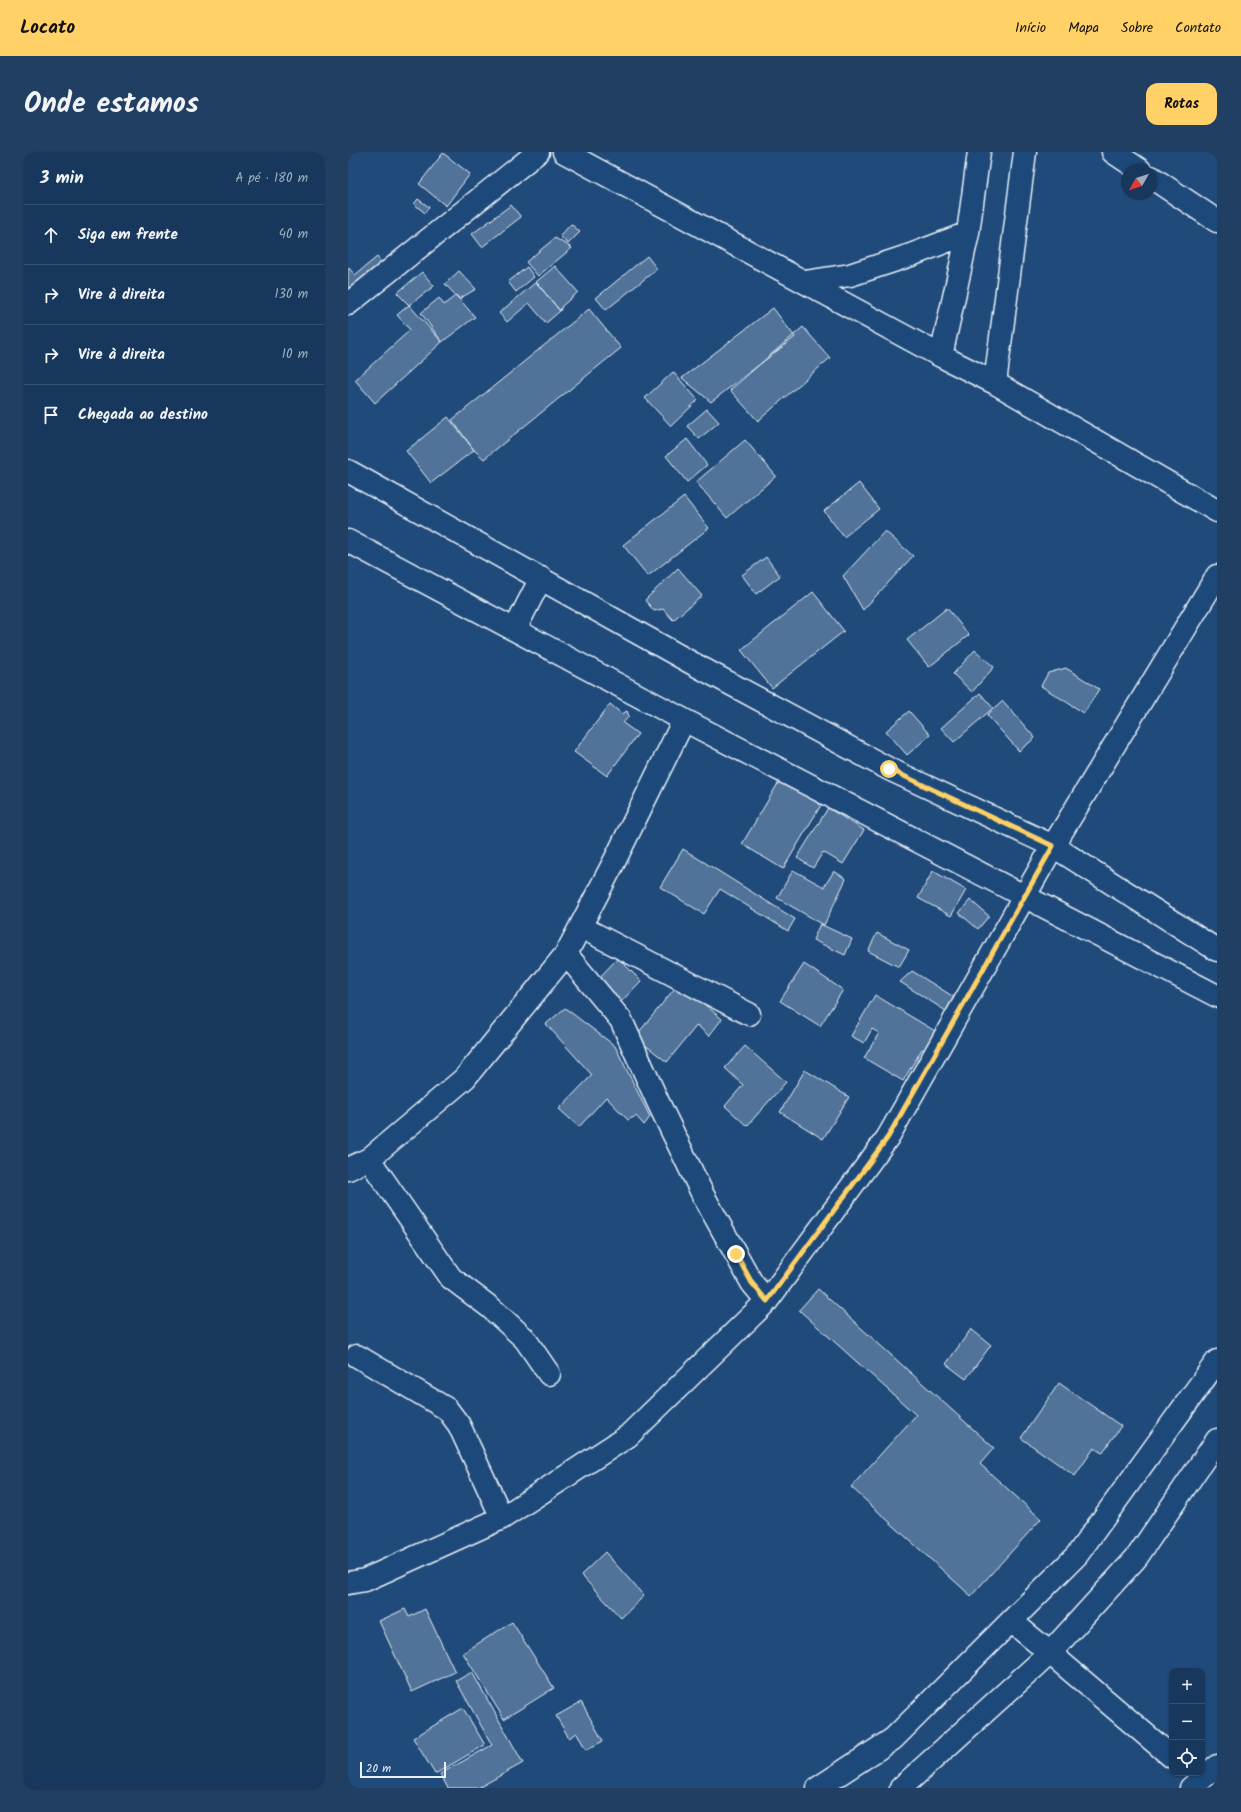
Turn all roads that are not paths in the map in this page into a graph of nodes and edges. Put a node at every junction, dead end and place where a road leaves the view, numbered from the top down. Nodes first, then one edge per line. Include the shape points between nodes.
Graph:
1 (538, 152) edge
2 (564, 152) edge
3 (979, 152) edge
4 (1025, 152) edge
5 (1113, 152) edge
6 (1131, 164) edge
7 (1157, 181) edge
8 (1217, 221) edge
9 (968, 233) junction
10 (805, 282) junction
11 (348, 304) edge
12 (941, 356) junction
13 (995, 383) junction
14 (348, 472) edge
15 (1217, 511) edge
16 (349, 544) edge
17 (1217, 576) edge
18 (541, 578) junction
19 (515, 629) junction
20 (684, 720) junction
21 (1053, 846) junction
22 (1024, 895) junction
23 (581, 927) junction
24 (1217, 950) edge
25 (566, 954) junction
26 (1217, 996) edge
27 (750, 1014) dead end
28 (368, 1159) junction
29 (348, 1170) edge
30 (767, 1301) junction
31 (357, 1356) dead end
32 (1217, 1361) edge
33 (549, 1374) dead end
34 (1217, 1440) edge
35 (502, 1518) junction
36 (348, 1583) edge
37 (1011, 1622) junction
38 (1050, 1653) junction
39 (1169, 1754) edge
40 (1217, 1766) edge
41 (1194, 1780) edge
42 (818, 1788) edge
43 (901, 1788) edge

1 - 11 street
2 - 10 street
3 - 9 street
4 - 13 street
5 - 6 street
7 - 8 street
9 - 10 street via 850,275
9 - 12 street
10 - 12 street
12 - 13 street
13 - 15 street
14 - 18 street
16 - 19 street
17 - 21 street
18 - 19 street
18 - 21 street via 889,769
19 - 20 street
20 - 22 street
20 - 23 street
21 - 22 street
21 - 24 street
22 - 26 street
22 - 30 street via 888,1137
23 - 25 street
23 - 27 street
25 - 28 street via 465,1078
25 - 30 street via 621,1020 703,1195 752,1283
28 - 29 street
28 - 33 street via 450,1278 491,1308 525,1339
30 - 35 street via 628,1436
31 - 35 street via 446,1409 459,1425
32 - 37 street via 1077,1555
34 - 38 street via 1137,1557
35 - 36 street via 365,1580
37 - 38 street
37 - 42 street via 893,1738
38 - 39 street
38 - 43 street
40 - 41 street

